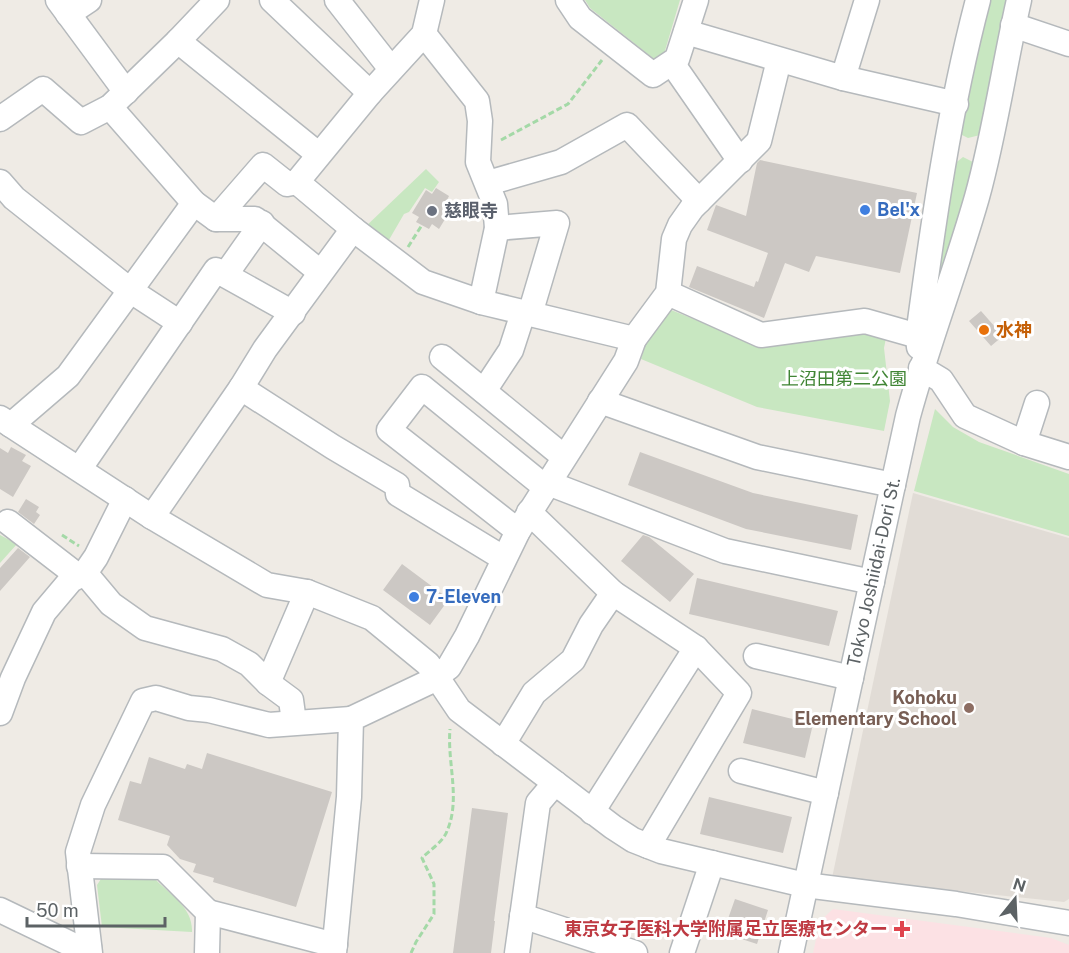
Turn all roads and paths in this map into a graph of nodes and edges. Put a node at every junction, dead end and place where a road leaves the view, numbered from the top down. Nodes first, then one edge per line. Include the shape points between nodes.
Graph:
1 (89, 0) edge
2 (217, 0) edge
3 (272, 0) edge
4 (337, 0) edge
5 (432, 0) edge
6 (568, 0) edge
7 (696, 0) edge
8 (867, 0) edge
9 (978, 0) edge
10 (1019, 0) edge
11 (63, 7) edge
12 (196, 9) edge
13 (1013, 25) junction
14 (686, 32) junction
15 (424, 34) junction
16 (178, 41) junction
17 (1069, 44) edge
18 (614, 45) junction
19 (779, 60) junction
20 (672, 63) junction
21 (391, 69) junction
22 (843, 78) junction
23 (370, 93) junction
24 (118, 99) junction
25 (956, 104) junction
26 (0, 119) edge
27 (477, 152) junction
28 (318, 154) junction
29 (740, 161) junction
30 (0, 182) edge
31 (297, 182) junction
32 (488, 183) junction
33 (699, 201) junction
34 (194, 203) junction
35 (216, 219) junction
36 (261, 223) junction
37 (497, 228) junction
38 (352, 229) junction
39 (320, 272) junction
40 (225, 274) junction
41 (131, 291) junction
42 (668, 293) junction
43 (482, 302) junction
44 (293, 313) junction
45 (527, 314) junction
46 (180, 322) junction
47 (918, 336) junction
48 (634, 339) junction
49 (442, 357) dead end
50 (921, 368) junction
51 (242, 388) junction
52 (484, 391) junction
53 (600, 401) junction
54 (1037, 403) dead end
55 (5, 421) edge
56 (1024, 443) junction
57 (564, 457) junction
58 (1069, 457) edge
59 (80, 468) junction
60 (547, 485) junction
61 (893, 485) junction
62 (126, 499) junction
63 (152, 517) junction
64 (523, 521) junction
65 (8, 522) dead end
66 (62, 535) dead end
67 (503, 558) junction
68 (86, 569) junction
69 (872, 582) junction
70 (307, 592) junction
71 (613, 593) junction
72 (696, 648) junction
73 (756, 656) dead end
74 (438, 677) junction
75 (851, 678) junction
76 (268, 683) junction
77 (459, 710) junction
78 (0, 713) edge
79 (351, 719) junction
80 (294, 722) junction
81 (503, 744) junction
82 (741, 771) dead end
83 (555, 783) junction
84 (826, 793) junction
85 (592, 812) junction
86 (648, 846) junction
87 (712, 863) junction
88 (79, 866) junction
89 (805, 885) junction
90 (0, 910) edge
91 (208, 912) junction
92 (522, 916) junction
93 (1069, 923) edge
94 (334, 949) edge
95 (89, 950) edge
96 (207, 953) edge
97 (411, 953) edge
98 (517, 953) edge
99 (635, 953) edge
100 (682, 953) edge
101 (791, 953) edge

1 - 11 street
2 - 12 street
3 - 23 street
4 - 21 street
5 - 15 street
6 - 18 street via 580,18
7 - 14 street
8 - 22 street
9 - 25 street, Tokyo Joshiidai-Dori St.
10 - 13 street, Tokyo Joshiidai-Dori St.
11 - 24 street
12 - 16 street
13 - 17 street
13 - 50 street, Tokyo Joshiidai-Dori St. via 989,153
14 - 19 street
14 - 20 street
15 - 21 street
15 - 27 street via 477,101
16 - 24 street
16 - 28 street
18 - 20 street via 653,75
18 - 27 path via 568,104
19 - 22 street
19 - 29 street via 759,141
20 - 29 street
21 - 23 street
22 - 25 street
23 - 28 street
24 - 26 street via 81,122 43,89
24 - 34 street
25 - 47 street, Tokyo Joshiidai-Dori St. via 940,182
27 - 32 street via 477,162
28 - 31 street
29 - 33 street
30 - 41 street via 14,198
31 - 35 street via 287,183 262,165
31 - 38 street
32 - 33 street via 561,162 627,125
32 - 37 street
33 - 42 street via 674,239
34 - 35 street
34 - 41 street
35 - 36 street via 255,219
36 - 39 street
36 - 40 street
37 - 43 street
37 - 45 street via 556,223
38 - 39 street
38 - 43 street via 423,282
39 - 44 street
40 - 44 street
40 - 46 street via 216,270
41 - 46 street
41 - 55 street via 68,376
42 - 47 street via 761,335 865,321
42 - 48 street
43 - 45 street
44 - 51 street
45 - 48 street
45 - 52 street via 511,350
46 - 59 street
47 - 50 street, Tokyo Joshiidai-Dori St.
48 - 53 street via 626,361
49 - 52 street
50 - 56 street via 941,380 965,416
50 - 61 street, Tokyo Joshiidai-Dori St.
51 - 63 street
51 - 67 street via 397,485 398,494
52 - 57 street
53 - 57 street
53 - 61 street via 757,457
54 - 56 street
55 - 59 street
56 - 58 street
57 - 60 street
59 - 62 street
60 - 64 street
60 - 64 street via 422,387 389,430
60 - 69 street via 725,551
61 - 69 street, Tokyo Joshiidai-Dori St.
62 - 63 street
62 - 68 street
63 - 70 street via 267,585
64 - 67 street
64 - 71 street
65 - 68 street
66 - 68 path
67 - 74 street via 467,636 449,667
68 - 76 street via 111,604 145,628 222,650 249,663
68 - 78 street via 71,580 44,612
69 - 75 street, Tokyo Joshiidai-Dori St.
70 - 74 street via 372,618 428,664
70 - 76 street
71 - 72 street
71 - 81 street via 573,660 534,693
72 - 85 street
72 - 86 street via 739,693
73 - 75 street
74 - 77 street
74 - 79 street
75 - 84 street, Tokyo Joshiidai-Dori St.
76 - 80 street via 291,700
77 - 81 street
77 - 97 path via 450,722 448,747 454,797 447,833 422,858 434,884 434,914
79 - 80 street
79 - 94 street via 349,797
80 - 88 street via 269,724 156,698 143,701 93,805 78,852
81 - 83 street
82 - 84 street
83 - 85 street
83 - 92 street via 538,803
84 - 89 street, Tokyo Joshiidai-Dori St.
85 - 86 street
86 - 87 street
87 - 89 street
87 - 100 street
88 - 91 street via 163,867
88 - 95 street
89 - 93 street
89 - 101 street, Tokyo Joshiidai-Dori St.
90 - 95 street
91 - 94 street
91 - 96 street
92 - 98 street
92 - 99 street

